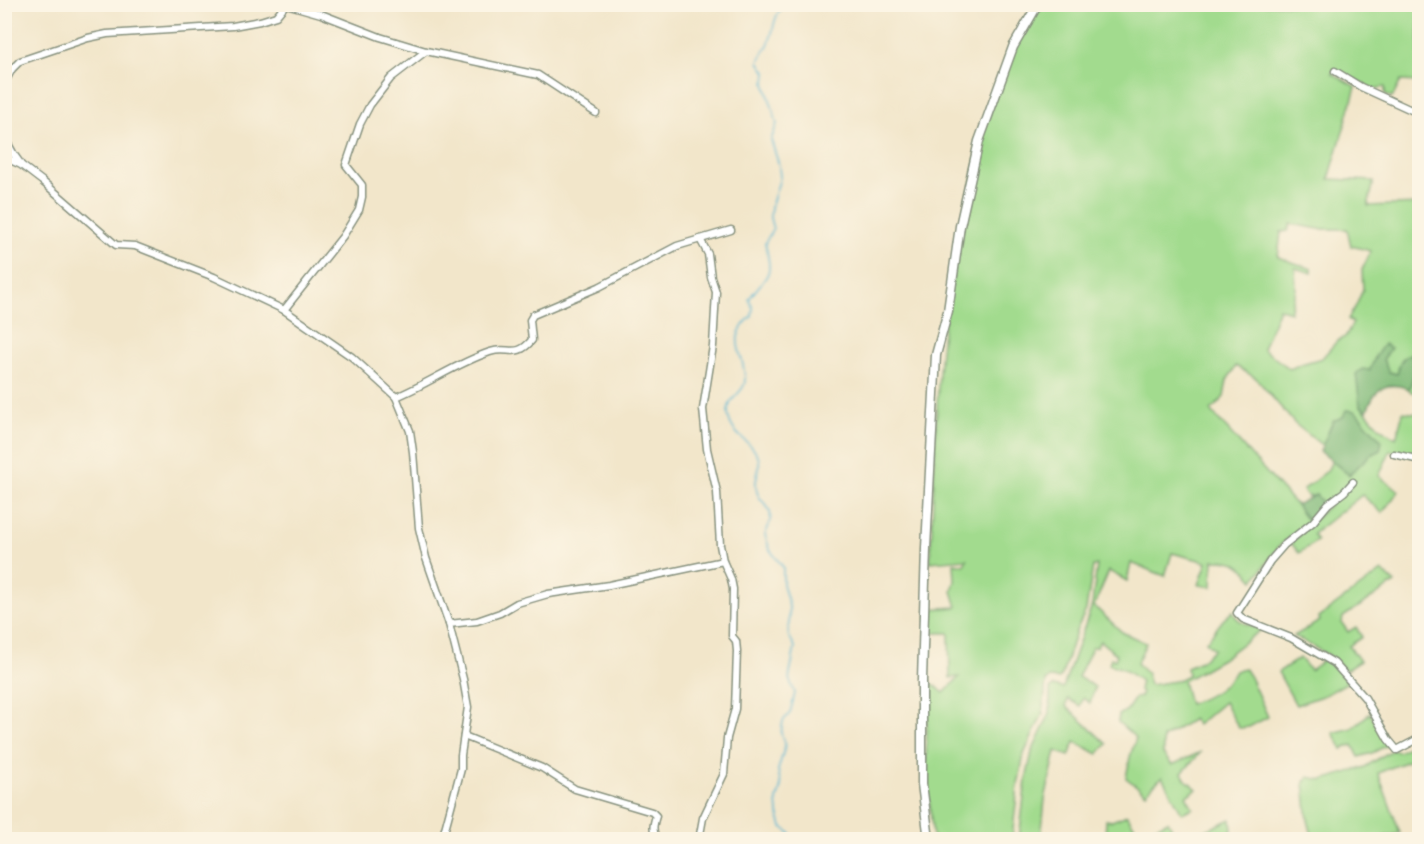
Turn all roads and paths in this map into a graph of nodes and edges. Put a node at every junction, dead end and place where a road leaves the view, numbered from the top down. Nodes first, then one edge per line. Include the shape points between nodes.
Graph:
1 (286, 4) edge
2 (1038, 4) edge
3 (426, 51) junction
4 (1335, 71) dead end
5 (4, 84) edge
6 (596, 113) dead end
7 (1419, 114) edge
8 (4, 129) edge
9 (4, 157) edge
10 (21, 165) junction
11 (731, 230) dead end
12 (700, 239) junction
13 (284, 310) junction
14 (396, 397) junction
15 (1394, 454) dead end
16 (1419, 460) edge
17 (1353, 482) dead end
18 (723, 561) junction
19 (449, 624) junction
20 (464, 736) junction
21 (1419, 738) edge
22 (442, 840) edge
23 (657, 840) edge
24 (699, 840) edge
25 (929, 840) edge

1 - 3 street
1 - 5 street via 276,16 233,26 88,38 20,61
2 - 25 street via 1013,47 979,141 960,226 948,311 936,355 922,680 922,784
3 - 6 street via 538,75
3 - 13 street via 391,78 365,114 346,162 362,185 358,210 343,236
4 - 7 street
8 - 10 street via 11,152
9 - 10 street
10 - 13 street via 116,245 135,246
11 - 12 street
12 - 14 street via 665,251 599,287 533,315 532,340 521,349 513,352 500,348
12 - 18 street via 708,254 716,292 714,339 703,409 717,492
13 - 14 street via 352,357
14 - 19 street via 410,431 419,528
15 - 16 street
17 - 21 street via 1284,545 1237,613 1334,663 1365,698 1397,750
18 - 19 street via 548,594 477,621
18 - 24 street via 733,589 735,709 724,774 703,818
19 - 20 street via 468,707
20 - 22 street via 461,769
20 - 23 street via 542,768 575,789 652,812 656,816 653,823

